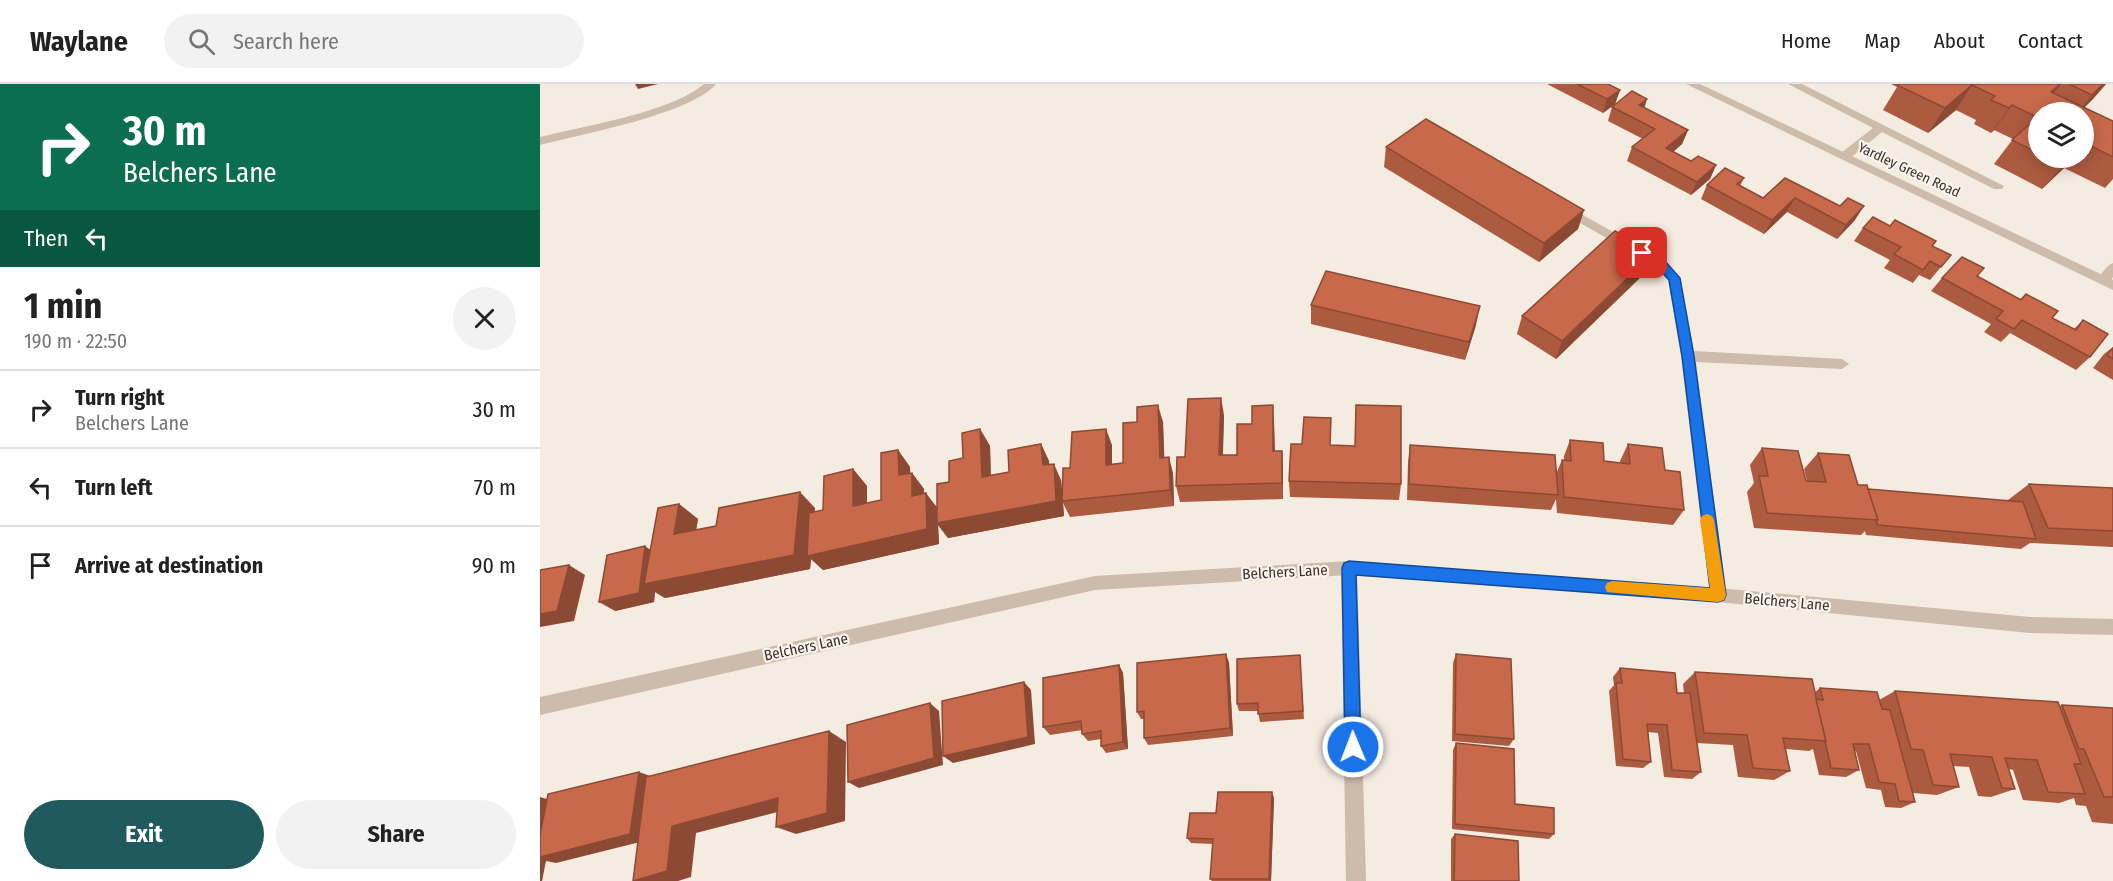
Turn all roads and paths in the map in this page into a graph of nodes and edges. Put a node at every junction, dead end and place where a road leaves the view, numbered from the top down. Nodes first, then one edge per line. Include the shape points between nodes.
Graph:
1 (711, 84) edge
2 (1691, 84) edge
3 (1793, 84) edge
4 (1881, 128) junction
5 (540, 141) edge
6 (1845, 156) junction
7 (1998, 186) dead end
8 (1550, 200) edge
9 (2113, 267) edge
10 (2108, 283) edge
11 (1688, 356) junction
12 (1842, 364) dead end
13 (1349, 568) junction
14 (1718, 595) junction
15 (2113, 627) edge
16 (540, 706) edge
17 (1356, 881) edge

1 - 5 street via 698,96 657,111
2 - 6 street, Yardley Green Road
3 - 4 street
4 - 6 street
4 - 7 street
6 - 10 street, Yardley Green Road
8 - 11 street via 1661,264 1674,278
9 - 10 street
11 - 12 street
11 - 14 street
13 - 14 street, Belchers Lane
13 - 16 street, Belchers Lane via 1095,583
13 - 17 street
14 - 15 street, Belchers Lane via 2030,625

